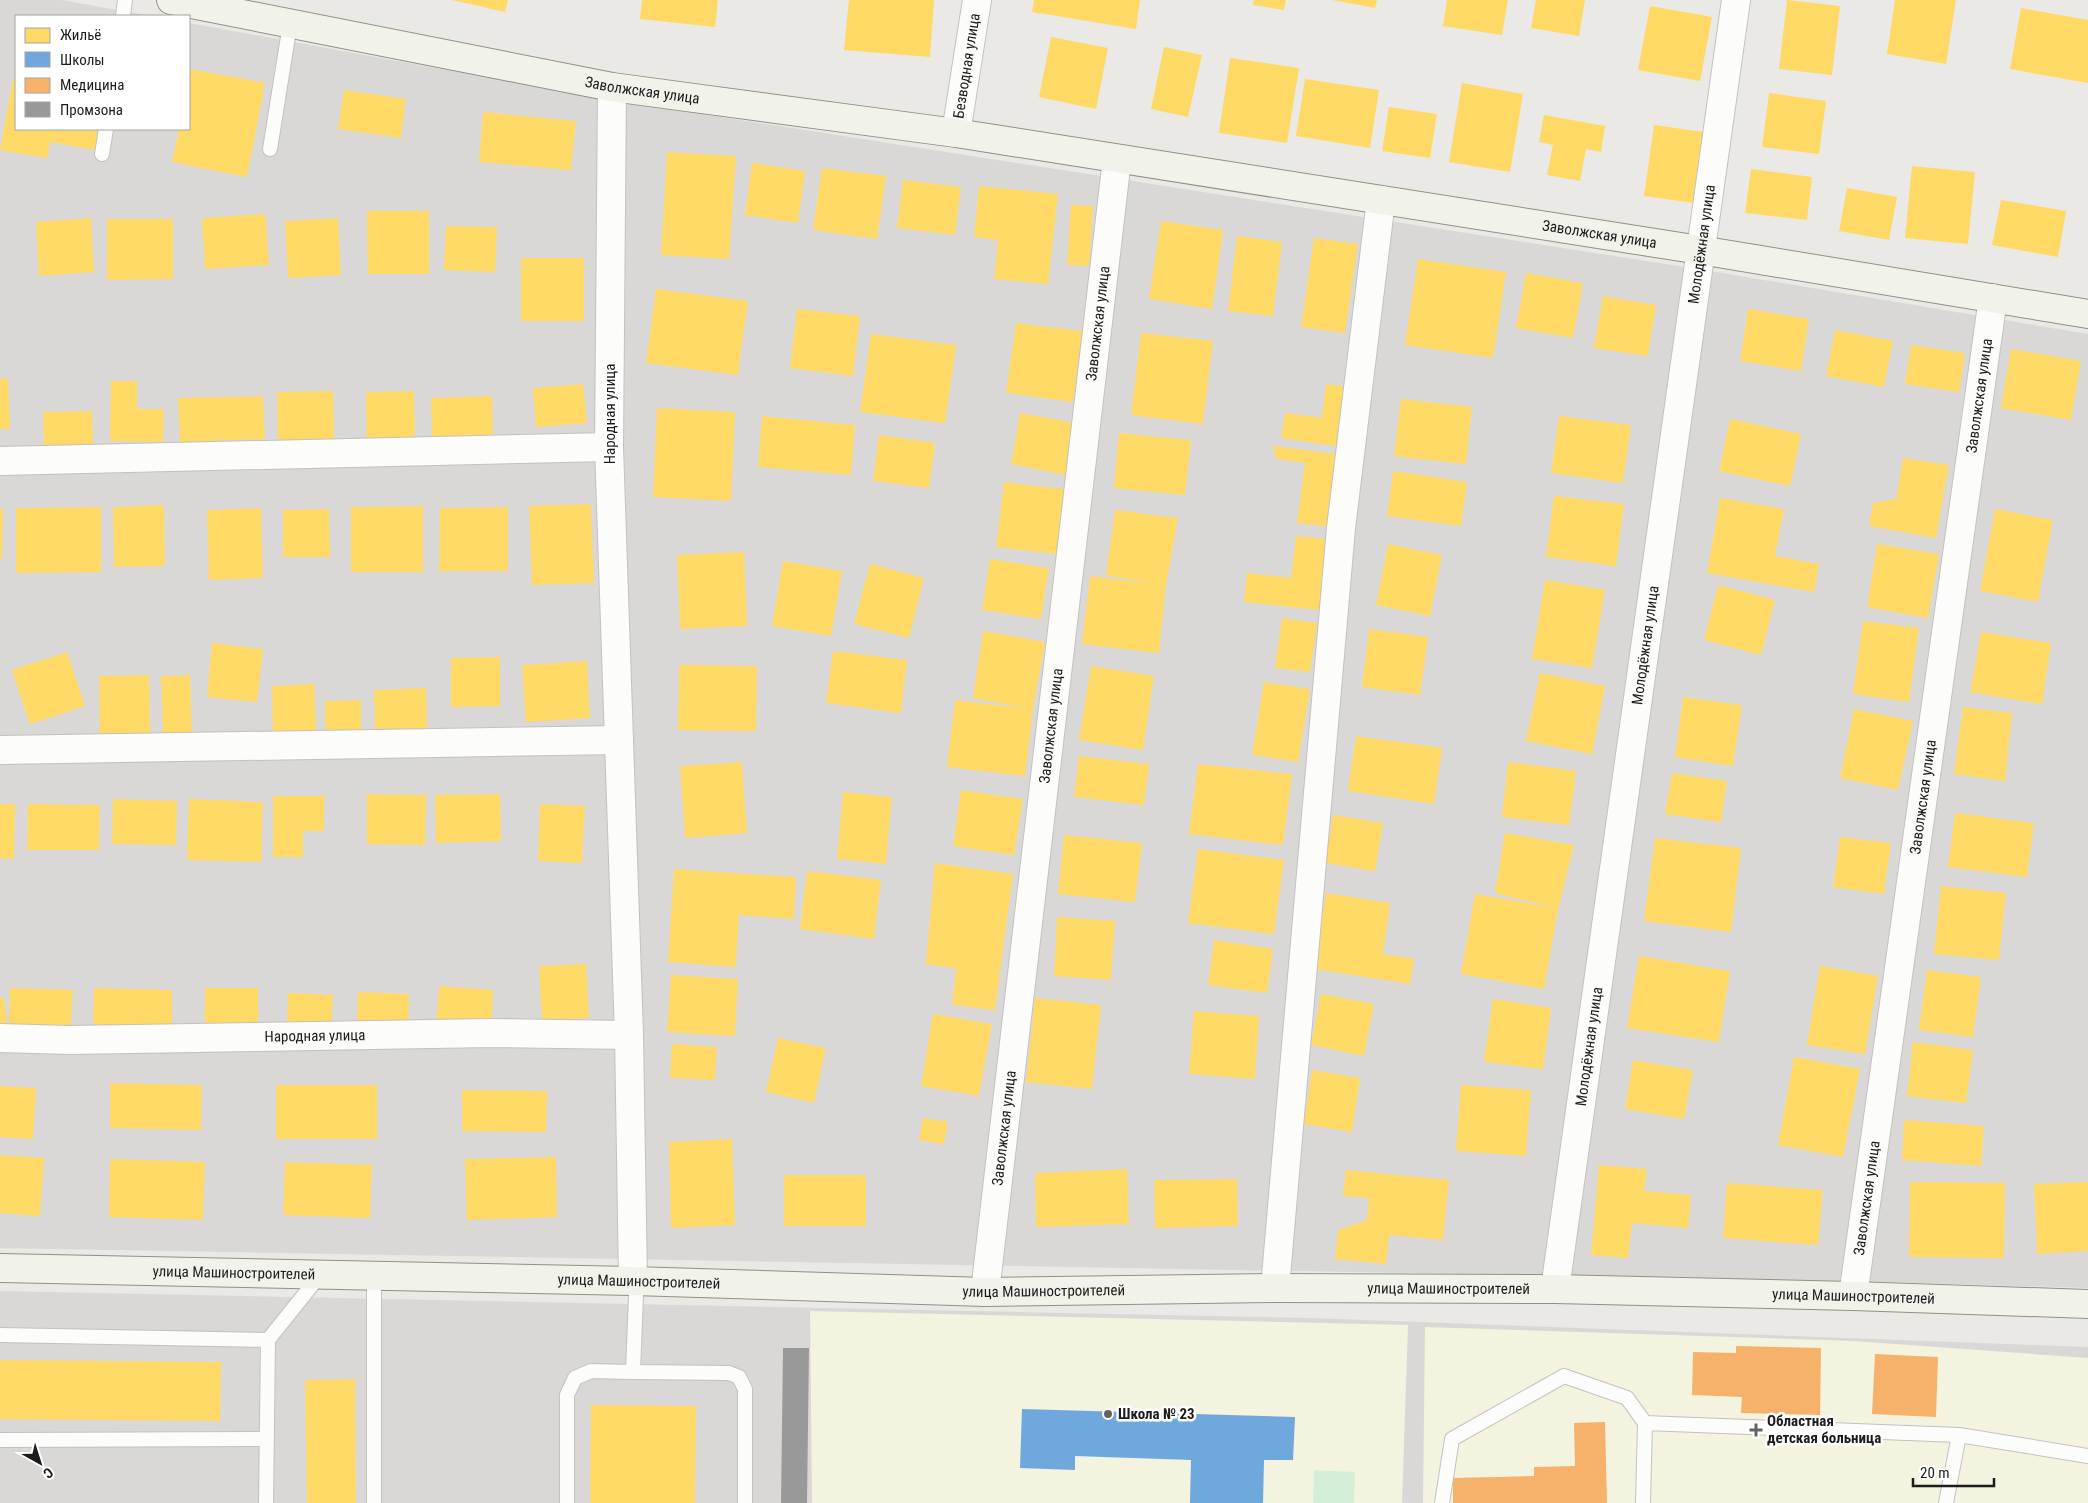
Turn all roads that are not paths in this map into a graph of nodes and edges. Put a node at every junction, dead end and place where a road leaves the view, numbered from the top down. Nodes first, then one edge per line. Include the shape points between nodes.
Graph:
1 (125, 0) edge
2 (171, 0) edge
3 (977, 0) edge
4 (1736, 0) edge
5 (124, 15) edge
6 (290, 24) junction
7 (612, 87) junction
8 (106, 130) edge
9 (956, 133) junction
10 (270, 149) dead end
11 (102, 154) dead end
12 (1117, 159) junction
13 (1381, 200) junction
14 (1700, 250) junction
15 (1993, 298) junction
16 (2088, 314) edge
17 (609, 447) junction
18 (0, 461) edge
19 (619, 740) junction
20 (0, 750) edge
21 (629, 1035) junction
22 (0, 1038) edge
23 (0, 1268) edge
24 (320, 1275) junction
25 (374, 1276) junction
26 (633, 1281) junction
27 (1275, 1288) junction
28 (1555, 1289) junction
29 (985, 1292) junction
30 (1853, 1296) junction
31 (2088, 1304) edge
32 (0, 1335) edge
33 (268, 1340) junction
34 (633, 1372) junction
35 (1644, 1423) junction
36 (1959, 1435) junction
37 (267, 1439) junction
38 (0, 1440) edge
39 (2088, 1456) edge
40 (266, 1503) edge
41 (374, 1503) edge
42 (567, 1503) edge
43 (745, 1503) edge
44 (1442, 1503) edge
45 (1643, 1503) edge
46 (1946, 1503) edge

1 - 5 lane
2 - 6 street, Заволжская улица
3 - 9 street, Безводная улица
4 - 14 street, Молодёжная улица
6 - 7 street, Заволжская улица
6 - 10 lane
7 - 9 street, Заволжская улица
7 - 17 street, Народная улица
8 - 11 lane
9 - 12 street, Заволжская улица
12 - 13 street, Заволжская улица
12 - 29 street, Заволжская улица
13 - 14 street, Заволжская улица
13 - 27 street via 1341,528
14 - 15 street, Заволжская улица
14 - 28 street, Молодёжная улица
15 - 16 street, Заволжская улица
15 - 30 street, Заволжская улица
17 - 18 street
17 - 19 street, Народная улица
19 - 20 street
19 - 21 street, Народная улица
21 - 22 street, Народная улица via 490,1033 70,1040
21 - 26 street, Народная улица
23 - 24 street, улица Машиностроителей
24 - 25 street, улица Машиностроителей
24 - 33 lane
25 - 26 street, улица Машиностроителей
25 - 41 lane
26 - 29 street, улица Машиностроителей
26 - 34 lane via 636,1295
27 - 28 street, улица Машиностроителей
27 - 29 street, улица Машиностроителей
28 - 30 street, улица Машиностроителей
30 - 31 street, улица Машиностроителей
32 - 33 lane
33 - 37 lane
34 - 42 lane via 591,1371 575,1378 567,1396
34 - 43 lane via 729,1373 740,1377 745,1390
35 - 36 lane
35 - 44 lane via 1627,1398 1564,1376 1452,1439
35 - 45 lane
36 - 39 lane
36 - 46 lane
37 - 38 lane
37 - 40 lane

